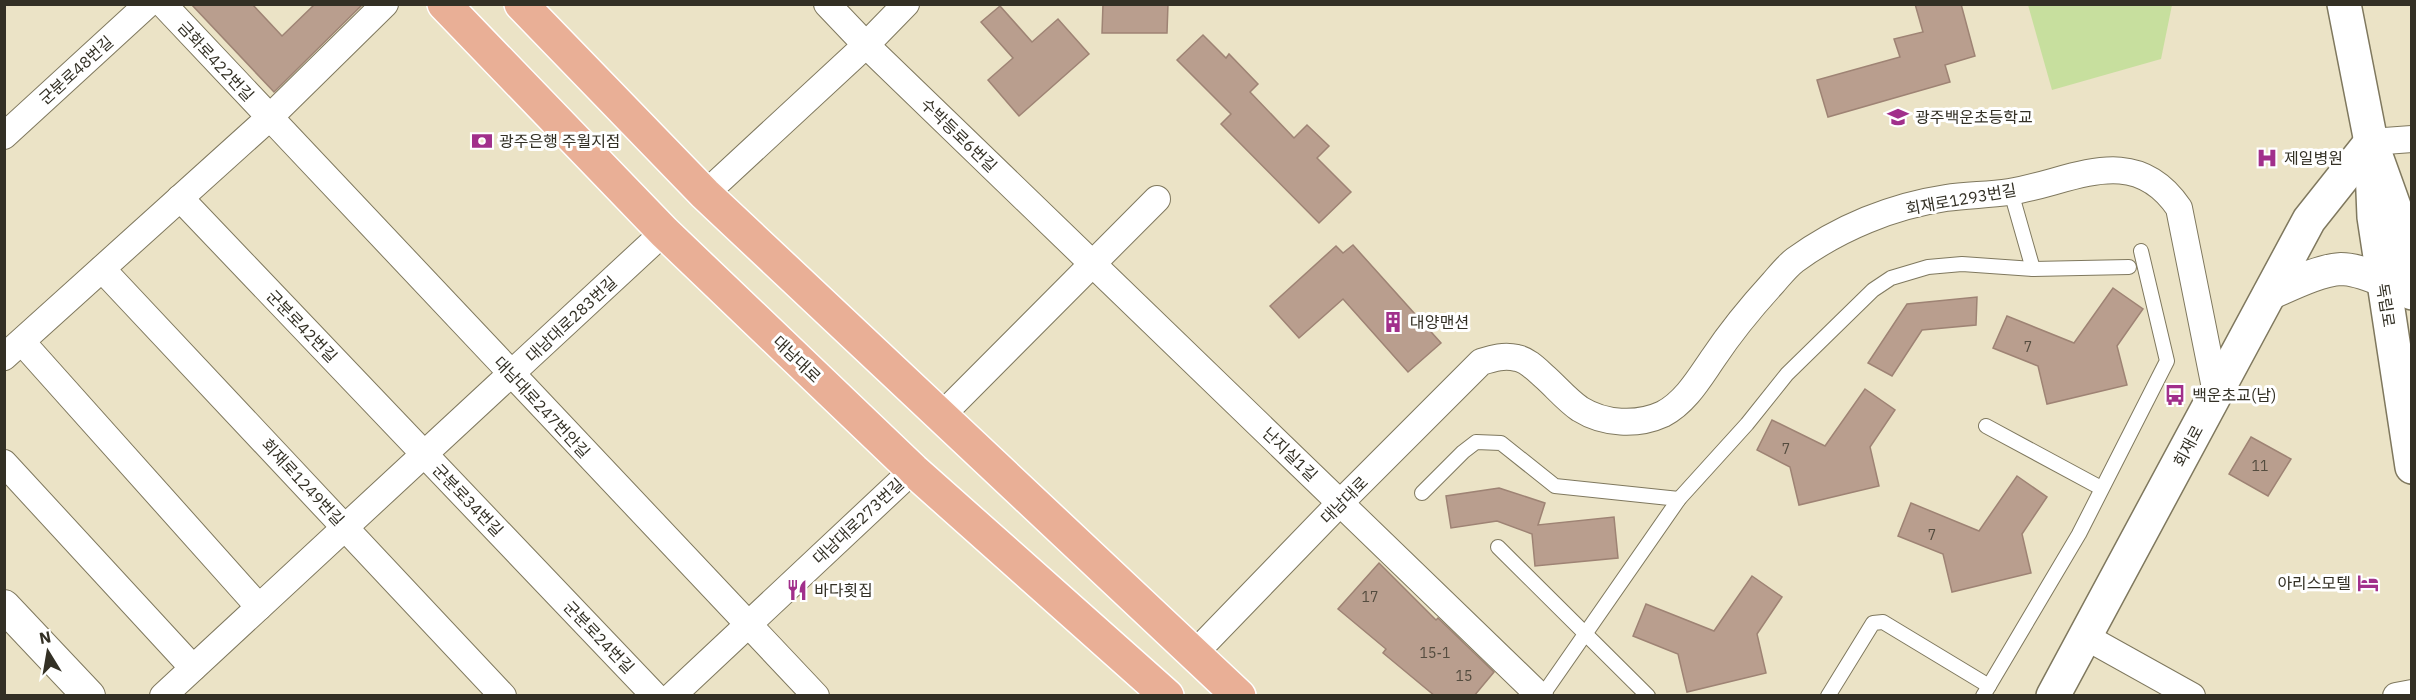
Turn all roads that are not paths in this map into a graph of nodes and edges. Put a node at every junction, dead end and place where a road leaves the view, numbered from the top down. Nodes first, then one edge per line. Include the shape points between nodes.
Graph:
1 (148, 4) edge
2 (163, 4) edge
3 (386, 4) edge
4 (444, 4) edge
5 (521, 4) edge
6 (827, 4) edge
7 (906, 4) edge
8 (2344, 4) edge
9 (866, 45) junction
10 (269, 118) junction
11 (4, 136) edge
12 (2412, 139) edge
13 (2371, 142) junction
14 (2011, 192) junction
15 (705, 194) junction
16 (180, 198) junction
17 (1156, 199) dead end
18 (664, 232) junction
19 (2142, 251) dead end
20 (1092, 264) junction
21 (2129, 267) dead end
22 (102, 269) junction
23 (2033, 269) junction
24 (2382, 280) junction
25 (2412, 293) edge
26 (2270, 294) junction
27 (13, 350) edge
28 (1501, 356) joint
29 (511, 374) junction
30 (2216, 393) junction
31 (940, 417) junction
32 (1986, 426) dead end
33 (424, 454) junction
34 (4, 463) edge
35 (2412, 467) edge
36 (913, 470) junction
37 (2101, 488) junction
38 (1422, 493) dead end
39 (1679, 499) junction
40 (1340, 502) junction
41 (345, 527) junction
42 (1497, 546) dead end
43 (544, 579) joint
44 (4, 606) edge
45 (259, 607) junction
46 (748, 624) junction
47 (1586, 634) junction
48 (2086, 637) junction
49 (1194, 654) junction
50 (193, 668) junction
51 (1986, 691) edge
52 (2412, 693) edge
53 (1164, 694) edge
54 (89, 696) edge
55 (164, 696) edge
56 (503, 696) edge
57 (654, 696) edge
58 (672, 696) edge
59 (816, 696) edge
60 (1239, 696) edge
61 (1541, 696) edge
62 (1648, 696) edge
63 (1828, 696) edge
64 (2053, 696) edge
65 (2192, 696) edge
66 (2396, 696) edge

1 - 11 street, 군분로48번길
2 - 10 street, 금화로422번길
3 - 10 street
4 - 18 main road, 대남대로
5 - 15 main road
6 - 9 street, 수박등로6번길
7 - 9 street
8 - 13 main road, 독립로
9 - 15 street
9 - 20 street, 수박등로6번길
10 - 16 street
10 - 29 street, 대남대로247번안길
12 - 13 street
13 - 24 main road, 독립로
13 - 25 main road, 독립로 via 2399,220
13 - 26 main road, 회재로 via 2309,220
14 - 23 lane
14 - 28 street, 회재로1293번길 via 1945,198 1886,213 1841,231 1794,261 1742,317 1687,396 1663,414 1634,422 1606,421 1579,408 1532,366 1519,358
14 - 30 street, 회재로1293번길 via 2091,170 2116,170 2158,184 2170,195 2179,208
15 - 31 main road
16 - 22 street
16 - 33 street, 군분로42번길
17 - 20 street
18 - 29 street, 대남대로283번길
18 - 36 main road, 대남대로
19 - 37 lane via 2167,361
20 - 31 street
20 - 40 street, 난지실1길
21 - 23 lane
22 - 27 street
22 - 41 street, 회재로1249번길
23 - 39 lane via 1962,264 1928,267 1891,278 1873,290 1788,374
24 - 26 street via 2340,269
24 - 35 main road, 독립로
26 - 30 main road, 회재로
27 - 45 street via 142,476
28 - 40 street, 대남대로 via 1482,362
29 - 33 street, 대남대로283번길
29 - 46 street, 대남대로247번안길
30 - 48 main road, 회재로
31 - 49 main road
32 - 37 lane
33 - 41 street, 군분로34번길
33 - 43 street, 군분로34번길
34 - 50 street
36 - 46 street, 대남대로273번길
36 - 53 main road, 대남대로
37 - 51 lane via 2079,534
38 - 39 lane via 1476,441 1501,443 1555,486
39 - 47 lane
40 - 49 street, 대남대로
40 - 61 street, 난지실1길
41 - 45 street, 군분로34번길
41 - 56 street, 회재로1249번길
42 - 47 lane
43 - 57 street, 군분로24번길
44 - 54 street
45 - 50 street, 군분로34번길
46 - 58 street, 대남대로273번길
46 - 59 street, 대남대로247번안길
47 - 61 lane
47 - 62 lane
48 - 64 main road, 회재로
48 - 65 street
49 - 60 main road
50 - 55 street, 군분로34번길
51 - 63 lane via 1883,622 1873,623
52 - 66 street

